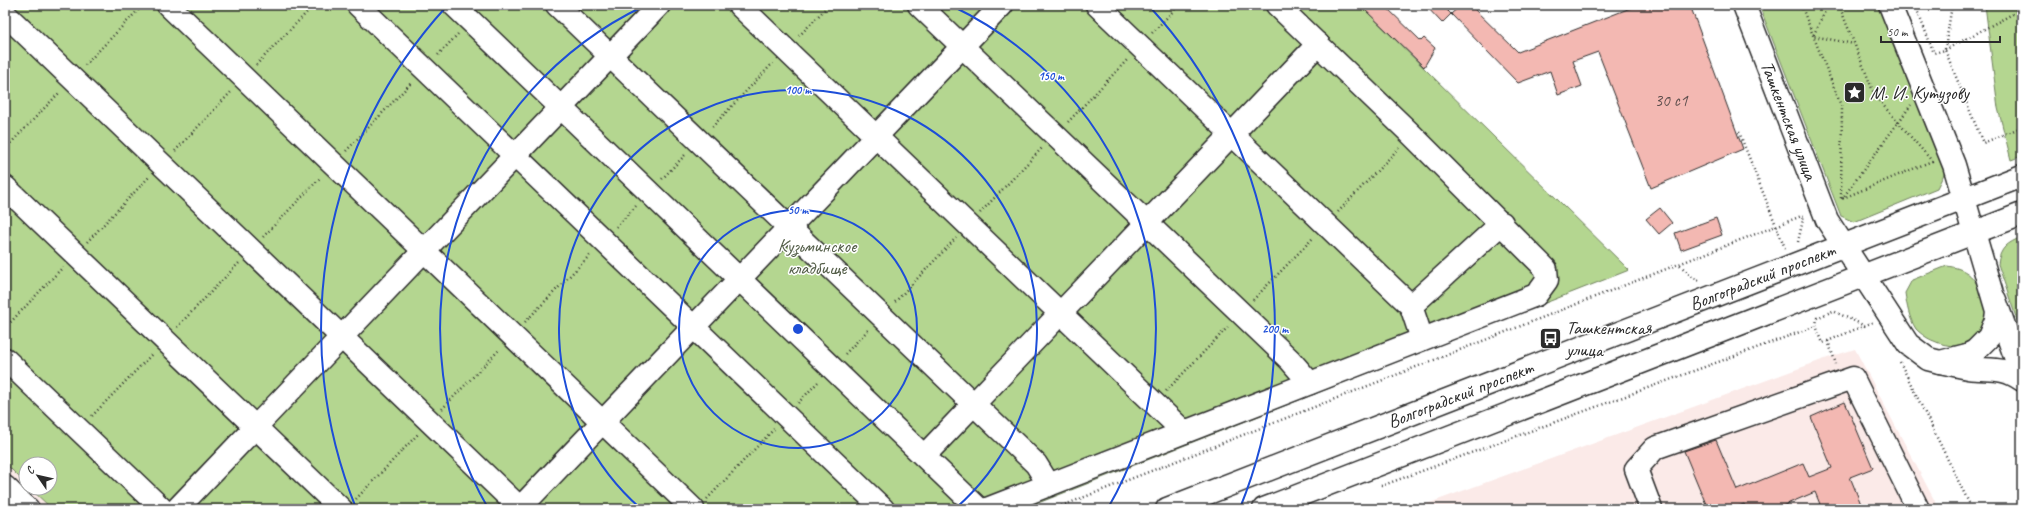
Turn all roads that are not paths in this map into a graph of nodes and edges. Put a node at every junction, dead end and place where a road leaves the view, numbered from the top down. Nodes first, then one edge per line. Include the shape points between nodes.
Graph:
1 (168, 5) edge
2 (358, 5) edge
3 (454, 5) edge
4 (558, 5) edge
5 (659, 5) edge
6 (739, 5) edge
7 (919, 5) edge
8 (1002, 5) edge
9 (1097, 5) edge
10 (1277, 5) edge
11 (1744, 5) edge
12 (1890, 5) edge
13 (5, 14) edge
14 (1318, 44) junction
15 (962, 46) junction
16 (610, 56) junction
17 (561, 108) junction
18 (1232, 134) junction
19 (876, 136) junction
20 (515, 156) junction
21 (2022, 176) edge
22 (5, 187) edge
23 (1964, 199) junction
24 (2022, 214) edge
25 (1146, 223) junction
26 (1502, 223) junction
27 (789, 227) junction
28 (1974, 233) junction
29 (1843, 246) junction
30 (424, 251) junction
31 (1864, 276) junction
32 (740, 279) junction
33 (1994, 298) junction
34 (1411, 306) junction
35 (1060, 313) junction
36 (694, 327) junction
37 (342, 336) junction
38 (1422, 339) junction
39 (5, 359) edge
40 (1940, 362) junction
41 (2022, 376) edge
42 (2022, 380) edge
43 (1310, 383) junction
44 (973, 404) junction
45 (602, 422) junction
46 (255, 427) junction
47 (1184, 432) junction
48 (924, 456) junction
49 (1049, 485) junction
50 (5, 487) edge
51 (346, 506) edge
52 (698, 506) edge
53 (28, 509) edge
54 (162, 509) edge
55 (177, 509) edge
56 (520, 509) edge
57 (883, 509) edge
58 (979, 509) edge
59 (986, 509) edge
60 (1167, 509) edge
61 (1264, 509) edge
62 (1651, 509) edge
63 (1918, 509) edge

1 - 30 main road
2 - 20 main road
3 - 17 main road
4 - 16 main road
5 - 16 main road
6 - 19 main road
7 - 15 main road
8 - 15 main road
9 - 18 main road
10 - 14 main road
11 - 29 main road, Ташкентская улица via 1827,220
12 - 23 main road via 1954,165
13 - 37 main road
14 - 18 main road
14 - 26 main road
15 - 19 main road
15 - 25 main road
16 - 17 main road
16 - 27 main road
17 - 20 main road
17 - 32 main road
18 - 25 main road
18 - 34 main road
19 - 27 main road
19 - 35 main road
20 - 30 main road
20 - 36 main road
21 - 23 main road, Волгоградский проспект
22 - 46 main road
23 - 28 main road
23 - 29 main road, Волгоградский проспект
24 - 28 main road, Волгоградский проспект
25 - 35 main road
25 - 43 main road via 1290,360
26 - 34 main road
26 - 38 main road via 1546,269 1547,280 1536,295
27 - 32 main road
27 - 44 main road
28 - 31 main road, Волгоградский проспект
28 - 33 main road
29 - 31 main road, Ташкентская улица
29 - 60 main road, Волгоградский проспект
30 - 37 main road
30 - 45 main road
31 - 40 main road, Ташкентская улица via 1908,344 1928,359
31 - 61 main road, Волгоградский проспект
32 - 36 main road
32 - 48 main road
33 - 40 main road via 1996,320 1986,341 1967,355
33 - 41 main road
34 - 38 main road
35 - 44 main road
35 - 47 main road
36 - 45 main road
36 - 57 main road
37 - 46 main road
37 - 56 main road
38 - 43 main road
39 - 54 main road
40 - 42 main road, Ташкентская улица via 1969,368 2005,370
43 - 47 main road
44 - 48 main road
44 - 49 main road via 1036,464
45 - 52 main road
45 - 56 main road
46 - 51 main road
46 - 55 main road
47 - 49 main road
48 - 58 main road
49 - 59 main road
50 - 53 main road
62 - 63 main road via 1636,469 1655,448 1853,378

